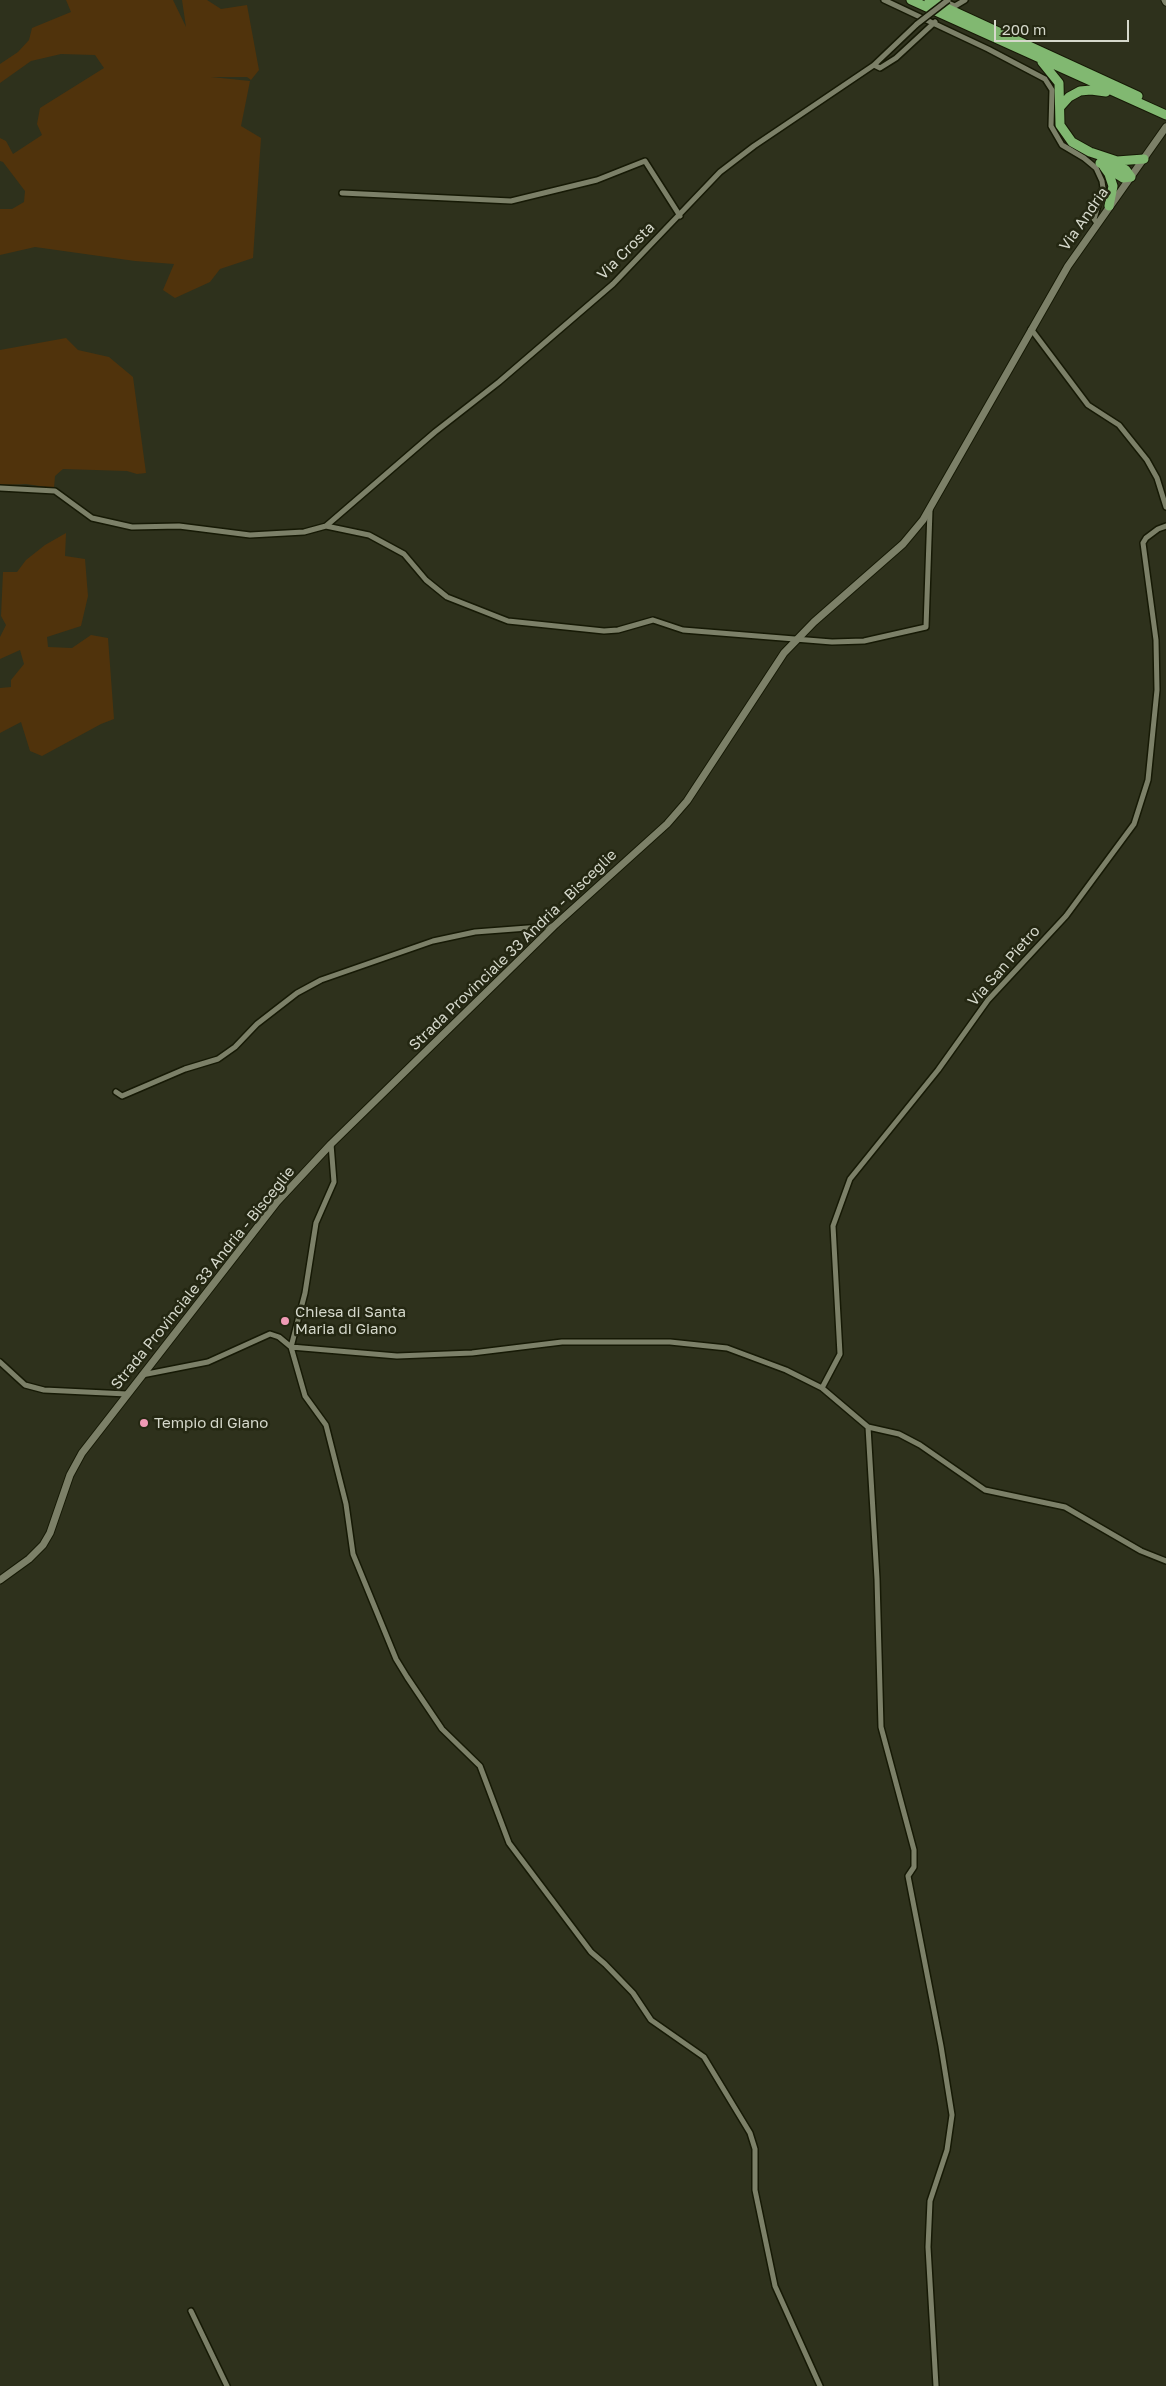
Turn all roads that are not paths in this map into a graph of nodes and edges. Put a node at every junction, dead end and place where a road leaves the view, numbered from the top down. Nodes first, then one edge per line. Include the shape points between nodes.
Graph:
1 (884, 0) edge
2 (911, 0) edge
3 (929, 0) edge
4 (941, 0) edge
5 (948, 0) edge
6 (965, 0) edge
7 (935, 22) junction
8 (1038, 58) junction
9 (874, 65) junction
10 (1118, 94) junction
11 (1154, 106) junction
12 (1060, 107) junction
13 (1166, 109) edge
14 (1166, 115) edge
15 (1166, 127) edge
16 (1144, 159) junction
17 (1102, 160) junction
18 (1130, 177) junction
19 (342, 193) dead end
20 (1109, 206) junction
21 (680, 216) junction
22 (1097, 223) junction
23 (1031, 329) junction
24 (0, 488) edge
25 (1166, 506) edge
26 (930, 509) junction
27 (326, 526) junction
28 (1166, 526) edge
29 (798, 639) junction
30 (554, 926) junction
31 (116, 1092) dead end
32 (331, 1144) junction
33 (292, 1346) junction
34 (0, 1362) edge
35 (142, 1375) junction
36 (822, 1388) junction
37 (127, 1394) junction
38 (868, 1426) junction
39 (1166, 1561) edge
40 (0, 1580) edge
41 (191, 2311) dead end
42 (227, 2386) edge
43 (820, 2386) edge
44 (936, 2386) edge

1 - 7 street
2 - 8 highway
3 - 11 highway
4 - 6 street via 955,6
5 - 9 street, Via Crosta, bridge via 916,24
7 - 9 street via 896,58 880,68
7 - 22 street via 1045,79 1052,90 1051,126 1062,145 1096,168 1102,181 1094,218
8 - 10 highway
8 - 12 highway via 1059,84
9 - 21 street, Via Crosta via 727,166
10 - 11 highway
10 - 12 highway via 1080,91
11 - 13 highway
11 - 14 highway
12 - 17 highway via 1059,118 1064,133 1072,142
15 - 16 main road, Via Andria
16 - 17 highway
16 - 18 main road, Via Andria
17 - 18 highway via 1118,164
17 - 20 highway via 1113,186
18 - 20 main road, Via Andria
19 - 21 street via 511,201 597,180 645,161
20 - 22 main road, Via Andria
21 - 27 street, Via Crosta via 613,284
22 - 23 main road, Via Andria
23 - 25 street via 1088,405 1119,425 1147,460
23 - 26 main road, Strada Provinciale 33 Andria - Bisceglie
24 - 27 street via 55,491 92,518 132,527 180,526 250,535 304,532
26 - 29 main road, Strada Provinciale 33 Andria - Bisceglie via 903,544
26 - 29 street via 926,627 864,641
27 - 29 street via 369,534 404,554 426,580 447,597 508,621 604,631 653,620 682,630
28 - 36 street, Via San Pietro via 1152,533 1143,543 1156,640 1157,690 1148,780 1134,824 1066,916 988,1000 938,1070 850,1179 834,1226 840,1354
29 - 30 main road, Strada Provinciale 33 Andria - Bisceglie via 784,653 678,812
30 - 31 street via 475,932 433,941 321,980 257,1024 218,1059 185,1069 122,1096
30 - 32 main road, Strada Provinciale 33 Andria - Bisceglie
32 - 33 street via 334,1182 316,1223 305,1293
32 - 35 main road, Strada Provinciale 33 Andria - Bisceglie via 277,1202
33 - 35 street via 270,1334 208,1362
33 - 36 street via 397,1356 472,1353 562,1342 670,1342 727,1348 786,1370
33 - 43 street via 305,1396 326,1425 346,1504 353,1554 396,1659 442,1729 480,1766 509,1842 590,1952 632,1993 651,2020 704,2056 750,2133 755,2149 755,2190 776,2286
34 - 37 street via 25,1385 44,1390
35 - 37 main road, Strada Provinciale 33 Andria - Bisceglie
36 - 38 street
37 - 40 main road, Strada Provinciale 33 Andria - Bisceglie via 78,1460 43,1545
38 - 39 street via 899,1434 920,1445 985,1490 1065,1507 1141,1551
38 - 44 street via 881,1727 914,1850 914,1868 908,1876 940,2036 952,2115 947,2150 930,2201 928,2247
41 - 42 street

